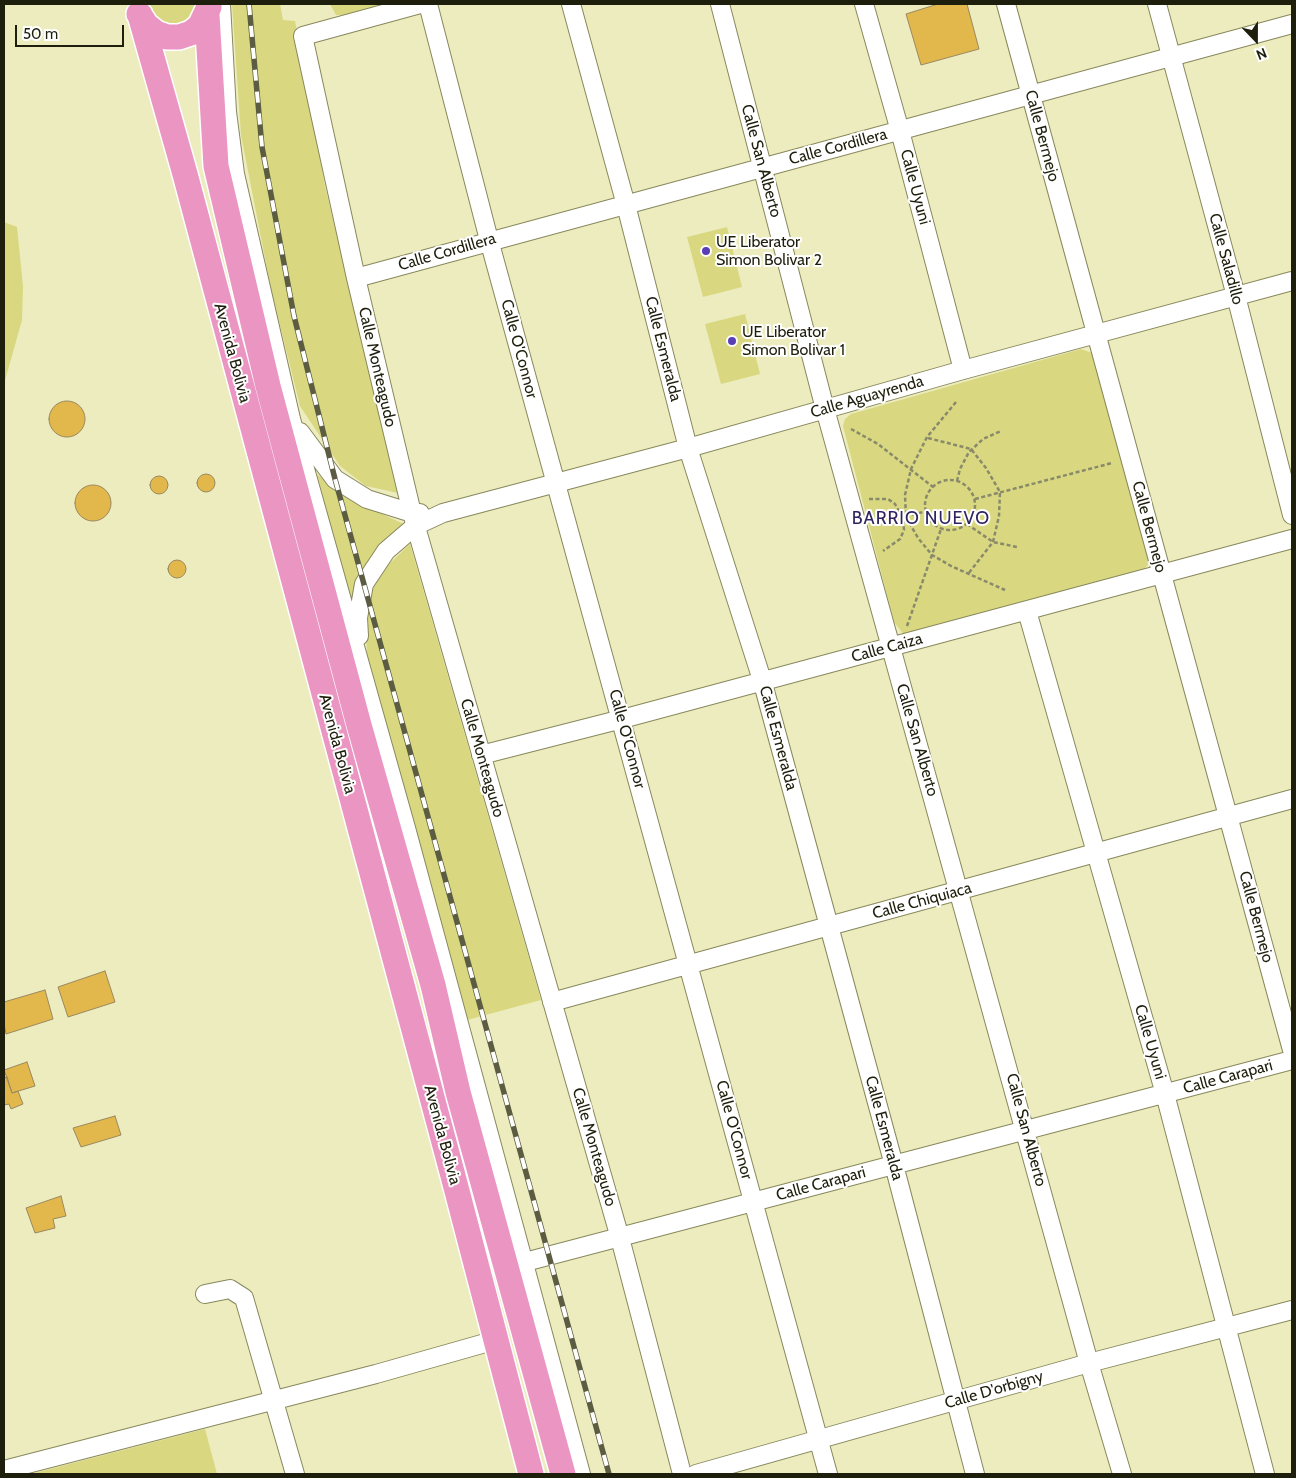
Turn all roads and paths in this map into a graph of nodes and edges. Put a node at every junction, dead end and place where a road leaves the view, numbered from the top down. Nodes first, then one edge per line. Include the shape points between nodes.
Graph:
1 (420, 4) edge
2 (428, 4) edge
3 (571, 4) edge
4 (720, 4) edge
5 (864, 4) edge
6 (1006, 4) edge
7 (1157, 4) edge
8 (212, 8) edge
9 (139, 9) edge
10 (1292, 24) edge
11 (1172, 57) junction
12 (1031, 95) junction
13 (900, 130) junction
14 (763, 168) junction
15 (626, 205) junction
16 (489, 240) junction
17 (356, 278) junction
18 (1292, 281) edge
19 (1236, 296) junction
20 (1097, 335) junction
21 (963, 370) junction
22 (268, 386) junction
23 (956, 402) dead end
24 (825, 408) junction
25 (291, 419) junction
26 (851, 429) dead end
27 (1000, 431) dead end
28 (927, 437) junction
29 (688, 448) junction
30 (972, 449) junction
31 (1112, 463) dead end
32 (911, 469) junction
33 (957, 481) junction
34 (556, 484) junction
35 (933, 487) junction
36 (1000, 492) junction
37 (869, 499) dead end
38 (975, 499) junction
39 (926, 512) junction
40 (1292, 515) edge
41 (905, 518) junction
42 (414, 520) junction
43 (967, 524) junction
44 (941, 529) junction
45 (1292, 539) edge
46 (993, 542) junction
47 (1017, 547) dead end
48 (883, 551) dead end
49 (932, 554) junction
50 (968, 574) junction
51 (1162, 574) junction
52 (1005, 590) dead end
53 (1027, 611) junction
54 (898, 641) junction
55 (360, 666) junction
56 (762, 680) junction
57 (622, 719) junction
58 (481, 754) junction
59 (1292, 799) edge
60 (1228, 817) junction
61 (1096, 853) junction
62 (959, 890) junction
63 (829, 926) junction
64 (689, 965) junction
65 (552, 1002) junction
66 (1292, 1050) edge
67 (1292, 1060) edge
68 (1165, 1094) junction
69 (1026, 1130) junction
70 (894, 1165) junction
71 (754, 1202) junction
72 (620, 1238) junction
73 (525, 1262) junction
74 (205, 1294) dead end
75 (1292, 1310) edge
76 (1226, 1326) junction
77 (496, 1340) junction
78 (1089, 1362) junction
79 (273, 1401) junction
80 (956, 1401) junction
81 (819, 1439) junction
82 (6, 1469) edge
83 (295, 1474) edge
84 (531, 1474) edge
85 (563, 1474) edge
86 (581, 1474) edge
87 (682, 1474) edge
88 (696, 1474) edge
89 (828, 1474) edge
90 (975, 1474) edge
91 (1122, 1474) edge
92 (1265, 1474) edge

1 - 17 street, Calle Monteagudo via 303,36
2 - 16 street, Calle O'Connor
3 - 15 street, Calle Esmeralda
4 - 14 street, Calle San Alberto
5 - 13 street, Calle Uyuni
6 - 12 street, Calle Bermejo
7 - 11 street, Calle Saladillo
8 - 9 highway via 200,26 179,37 156,33 146,25
8 - 22 highway, Avenida Bolivia via 216,166
8 - 25 street via 235,174
9 - 77 highway, Avenida Bolivia
10 - 11 street, Calle Cordillera
11 - 12 street, Calle Cordillera
11 - 19 street, Calle Saladillo
12 - 13 street, Calle Cordillera
12 - 20 street, Calle Bermejo
13 - 14 street, Calle Cordillera
13 - 21 street, Calle Uyuni
14 - 15 street, Calle Cordillera
14 - 24 street, Calle San Alberto
15 - 16 street, Calle Cordillera
15 - 29 street, Calle Esmeralda
16 - 17 street, Calle Cordillera
16 - 34 street, Calle O'Connor
17 - 42 street, Calle Monteagudo
18 - 19 street, Calle Aguayrenda
19 - 20 street, Calle Aguayrenda
19 - 40 street, Calle Saladillo
20 - 21 street, Calle Aguayrenda
20 - 51 street, Calle Bermejo
21 - 24 street, Calle Aguayrenda
22 - 25 street
22 - 85 highway, Avenida Bolivia
23 - 28 path
24 - 29 street, Calle Aguayrenda
24 - 54 street, Calle San Alberto
25 - 42 street via 335,479 367,499
25 - 55 street
26 - 32 path
27 - 30 path
28 - 30 path
28 - 32 path
29 - 34 street, Calle Aguayrenda
29 - 56 street, Calle Esmeralda
30 - 33 path
30 - 36 path
31 - 36 path
32 - 35 path
32 - 41 path via 905,495
33 - 35 path via 940,482
33 - 38 path via 965,484
34 - 42 street, Calle Aguayrenda
34 - 57 street, Calle O'Connor
35 - 39 path via 926,498
36 - 38 path
36 - 46 path
37 - 41 path via 888,499
38 - 43 path via 975,512
39 - 41 path
39 - 44 path via 934,525
41 - 48 path via 900,539
41 - 49 path
42 - 55 street, Calle Aguayrenda via 386,551 364,584 358,618
42 - 58 street, Calle Monteagudo
43 - 44 path via 955,530
43 - 46 path
44 - 49 path
45 - 51 street, Calle Caiza
46 - 47 path
46 - 50 path
49 - 50 path
49 - 54 path
50 - 52 path
51 - 53 street, Calle Caiza
51 - 60 street, Calle Bermejo
53 - 54 street, Calle Caiza
53 - 61 street, Calle Uyuni
54 - 56 street, Calle Caiza
54 - 62 street, Calle San Alberto
55 - 73 street
56 - 57 street, Calle Caiza
56 - 63 street, Calle Esmeralda
57 - 58 street, Calle Caiza
57 - 64 street, Calle O'Connor
58 - 65 street, Calle Monteagudo
59 - 60 street, Calle Chiquiaca
60 - 61 street, Calle Chiquiaca
60 - 66 street, Calle Bermejo
61 - 62 street, Calle Chiquiaca
61 - 68 street, Calle Uyuni
62 - 63 street, Calle Chiquiaca
62 - 69 street, Calle San Alberto
63 - 64 street, Calle Chiquiaca
63 - 70 street, Calle Esmeralda
64 - 65 street, Calle Chiquiaca
64 - 71 street, Calle O'Connor
65 - 72 street, Calle Monteagudo
67 - 68 street, Calle Carapari
68 - 69 street, Calle Carapari
68 - 76 street, Calle Uyuni
69 - 70 street, Calle Carapari
69 - 78 street, Calle San Alberto
70 - 71 street, Calle Carapari
70 - 80 street, Calle Esmeralda
71 - 72 street, Calle Carapari
71 - 81 street, Calle O'Connor
72 - 73 street, Calle Carapari
72 - 87 street, Calle Monteagudo
73 - 86 street
74 - 79 street via 230,1288 244,1298
75 - 76 street, Calle D'orbigny
76 - 78 street, Calle D'orbigny
76 - 92 street, Calle Uyuni
77 - 79 street
77 - 84 highway, Avenida Bolivia
78 - 80 street, Calle D'orbigny
78 - 91 street, Calle San Alberto
79 - 82 street
79 - 83 street
80 - 81 street, Calle D'orbigny
80 - 90 street, Calle Esmeralda
81 - 88 street, Calle D'orbigny
81 - 89 street, Calle O'Connor

